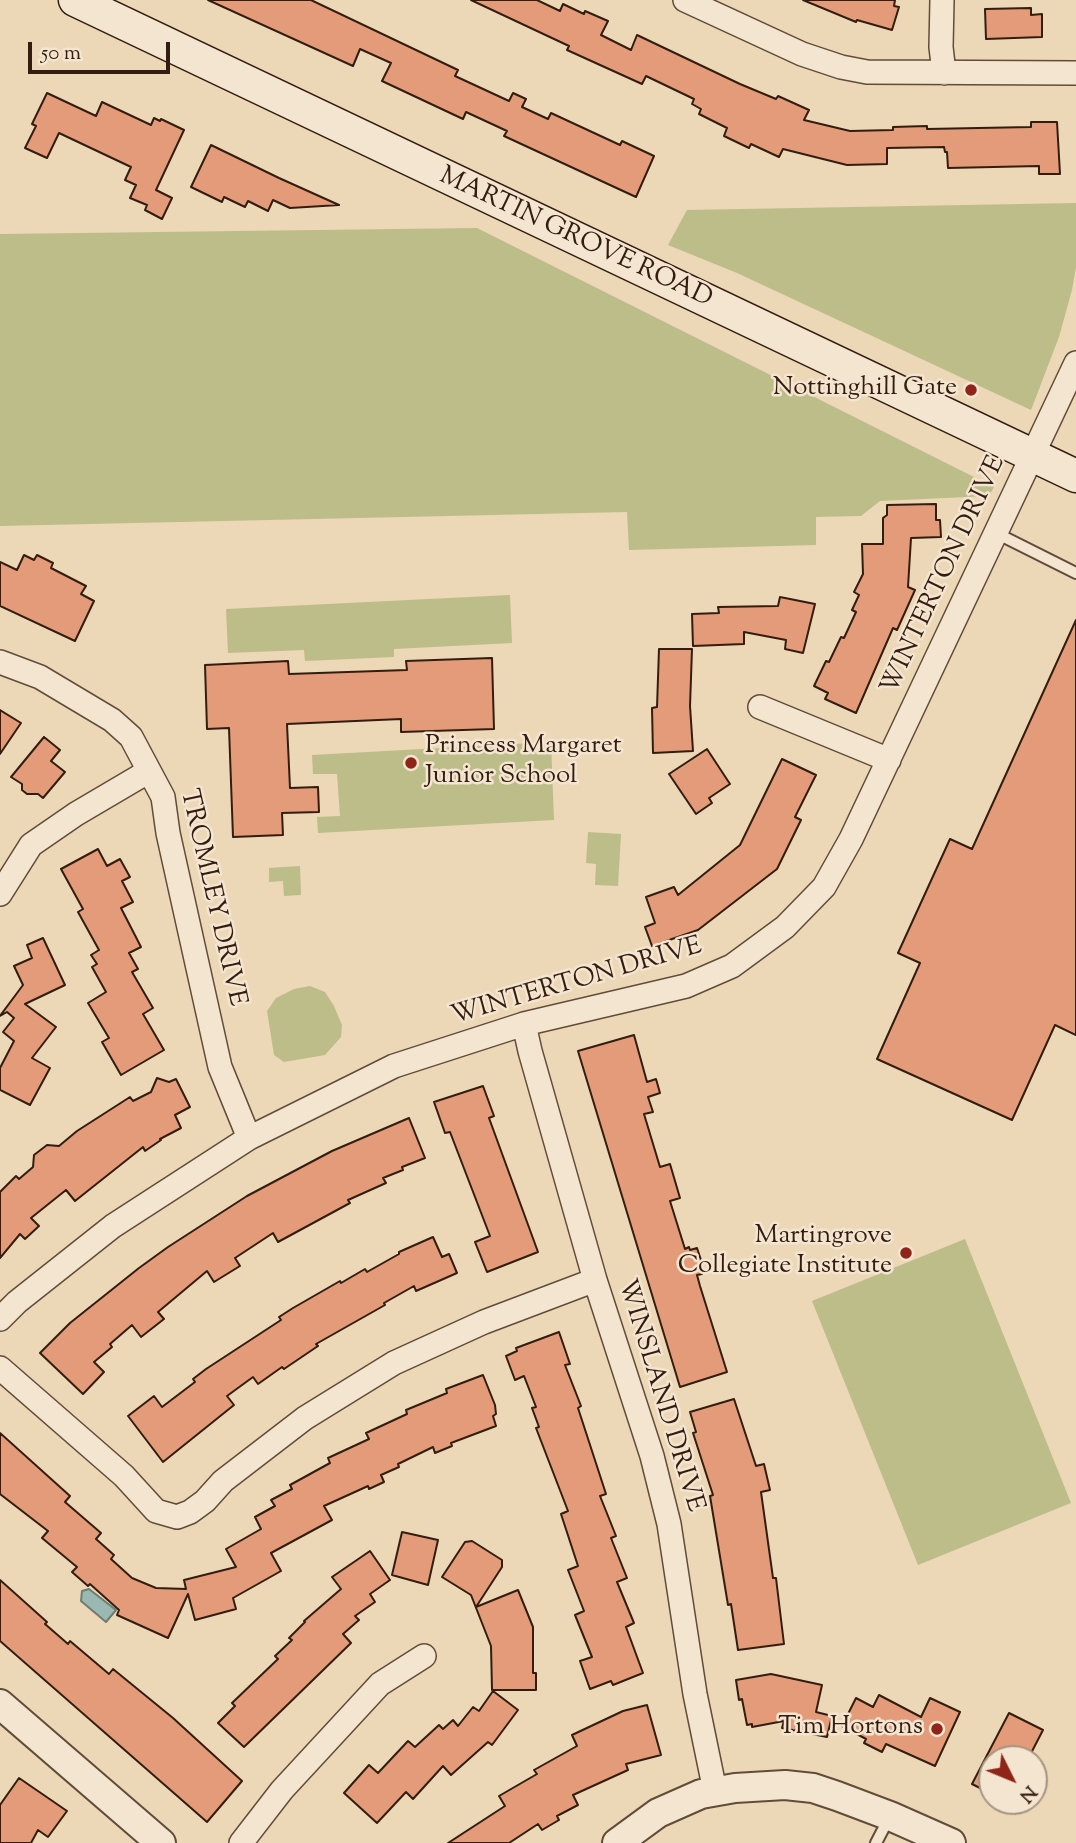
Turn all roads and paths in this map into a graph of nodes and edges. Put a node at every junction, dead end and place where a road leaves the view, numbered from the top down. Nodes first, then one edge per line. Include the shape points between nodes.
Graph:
1 (75, 0) edge
2 (685, 0) edge
3 (942, 0) edge
4 (944, 73) junction
5 (1076, 73) edge
6 (1076, 363) edge
7 (1031, 456) junction
8 (1076, 476) edge
9 (996, 533) junction
10 (1076, 573) edge
11 (0, 662) edge
12 (760, 707) dead end
13 (889, 760) junction
14 (149, 771) junction
15 (0, 894) edge
16 (524, 1024) junction
17 (249, 1138) junction
18 (594, 1280) junction
19 (0, 1319) edge
20 (0, 1368) edge
21 (424, 1656) dead end
22 (3, 1715) edge
23 (715, 1791) junction
24 (890, 1816) junction
25 (161, 1843) edge
26 (241, 1843) edge
27 (617, 1843) edge
28 (876, 1843) edge
29 (951, 1843) edge

1 - 7 main road, MARTIN GROVE ROAD
2 - 4 street via 841,67 884,74
3 - 4 street
4 - 5 street
6 - 7 street
7 - 8 main road, MARTIN GROVE ROAD
7 - 9 street, WINTERTON DRIVE
9 - 10 lane
9 - 13 street, WINTERTON DRIVE
11 - 14 street, TROMLEY DRIVE via 40,677 112,720 131,737
12 - 13 street
13 - 16 street, WINTERTON DRIVE via 824,887 767,941 732,966 687,986
14 - 15 street via 31,845
14 - 17 street, TROMLEY DRIVE via 163,797 220,1067
16 - 17 street, WINTERTON DRIVE via 394,1066
16 - 18 street, WINSLAND DRIVE
17 - 19 street, WINTERTON DRIVE via 113,1226
18 - 20 street via 394,1363 305,1418 223,1480 198,1507 177,1517 156,1511 124,1476
18 - 23 street, WINSLAND DRIVE via 652,1456 669,1524
21 - 26 street via 380,1684 282,1790
22 - 25 street
23 - 24 street via 785,1785 813,1788
23 - 27 street via 658,1814
24 - 28 lane
24 - 29 street

